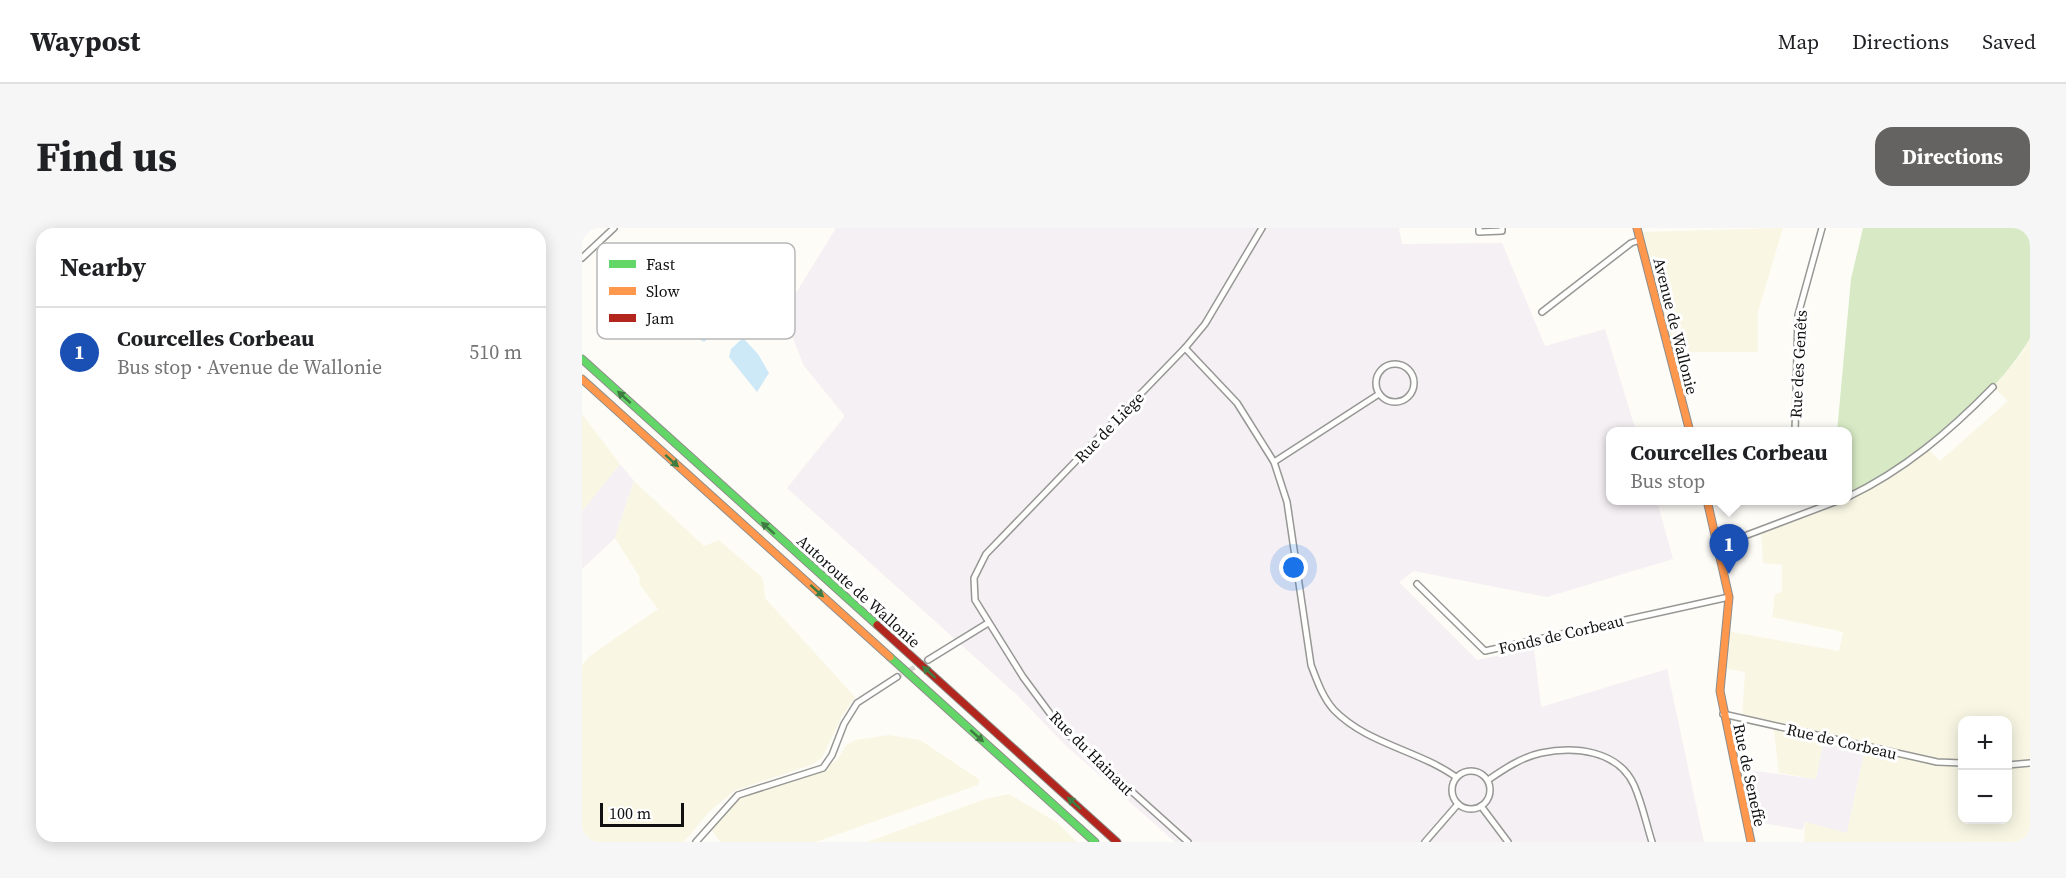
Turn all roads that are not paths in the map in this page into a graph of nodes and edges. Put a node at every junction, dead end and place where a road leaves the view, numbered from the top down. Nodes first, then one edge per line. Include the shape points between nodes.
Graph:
1 (614, 228) edge
2 (1262, 228) edge
3 (1479, 228) edge
4 (1502, 228) edge
5 (1637, 228) edge
6 (1822, 228) edge
7 (1640, 240) junction
8 (598, 243) edge
9 (597, 244) edge
10 (582, 258) edge
11 (1542, 312) dead end
12 (1185, 348) junction
13 (582, 359) edge
14 (582, 379) edge
15 (1993, 387) dead end
16 (1379, 394) junction
17 (1689, 427) edge
18 (1794, 427) edge
19 (1274, 462) junction
20 (1852, 495) edge
21 (1708, 505) edge
22 (1829, 505) edge
23 (1718, 546) junction
24 (1418, 584) dead end
25 (1729, 597) junction
26 (988, 623) junction
27 (928, 660) tunnel mouth
28 (897, 677) tunnel mouth
29 (1723, 714) junction
30 (1958, 763) edge
31 (2030, 763) edge
32 (2012, 765) edge
33 (1456, 777) junction
34 (1488, 780) junction
35 (1458, 804) junction
36 (1481, 806) junction
37 (696, 842) edge
38 (1095, 842) edge
39 (1117, 842) edge
40 (1188, 842) edge
41 (1425, 842) edge
42 (1508, 842) edge
43 (1652, 842) edge
44 (1751, 842) edge

1 - 8 street
2 - 12 street, Rue de Liège via 1205,324
3 - 4 street via 1479,232
5 - 7 main road, Avenue de Wallonie
6 - 18 street, Rue des Genêts via 1798,315
7 - 11 street
7 - 17 main road, Avenue de Wallonie
9 - 10 street
12 - 19 street via 1237,403
12 - 26 street, Rue de Liège via 986,554 974,578 975,600
39 -> 13 main road, Autoroute de Wallonie
14 -> 38 main road, Autoroute de Wallonie
15 - 20 street via 1927,448 1890,476
16 - 16 street via 1389,402 1408,398 1415,387 1413,375 1404,366 1386,366 1376,378
16 - 19 street
19 - 33 street via 1287,502 1311,665 1321,691 1333,709 1354,727 1435,763
21 - 23 main road
22 - 23 street
23 - 25 main road
24 - 25 street, Fonds de Corbeau via 1485,651
25 - 29 main road via 1720,691
26 - 27 street
26 - 40 street, Rue du Hainaut via 1060,727
28 - 37 street via 857,703 823,768 738,795
29 - 30 street, Rue de Corbeau via 1918,758
29 - 44 main road, Rue de Seneffe
31 - 32 street
33 - 34 street via 1472,770
33 - 35 street via 1452,794
34 - 36 street via 1489,797
34 - 43 street via 1540,753 1584,750 1604,756 1620,766 1633,783
35 - 36 street via 1469,809
35 - 41 street
36 - 42 street

